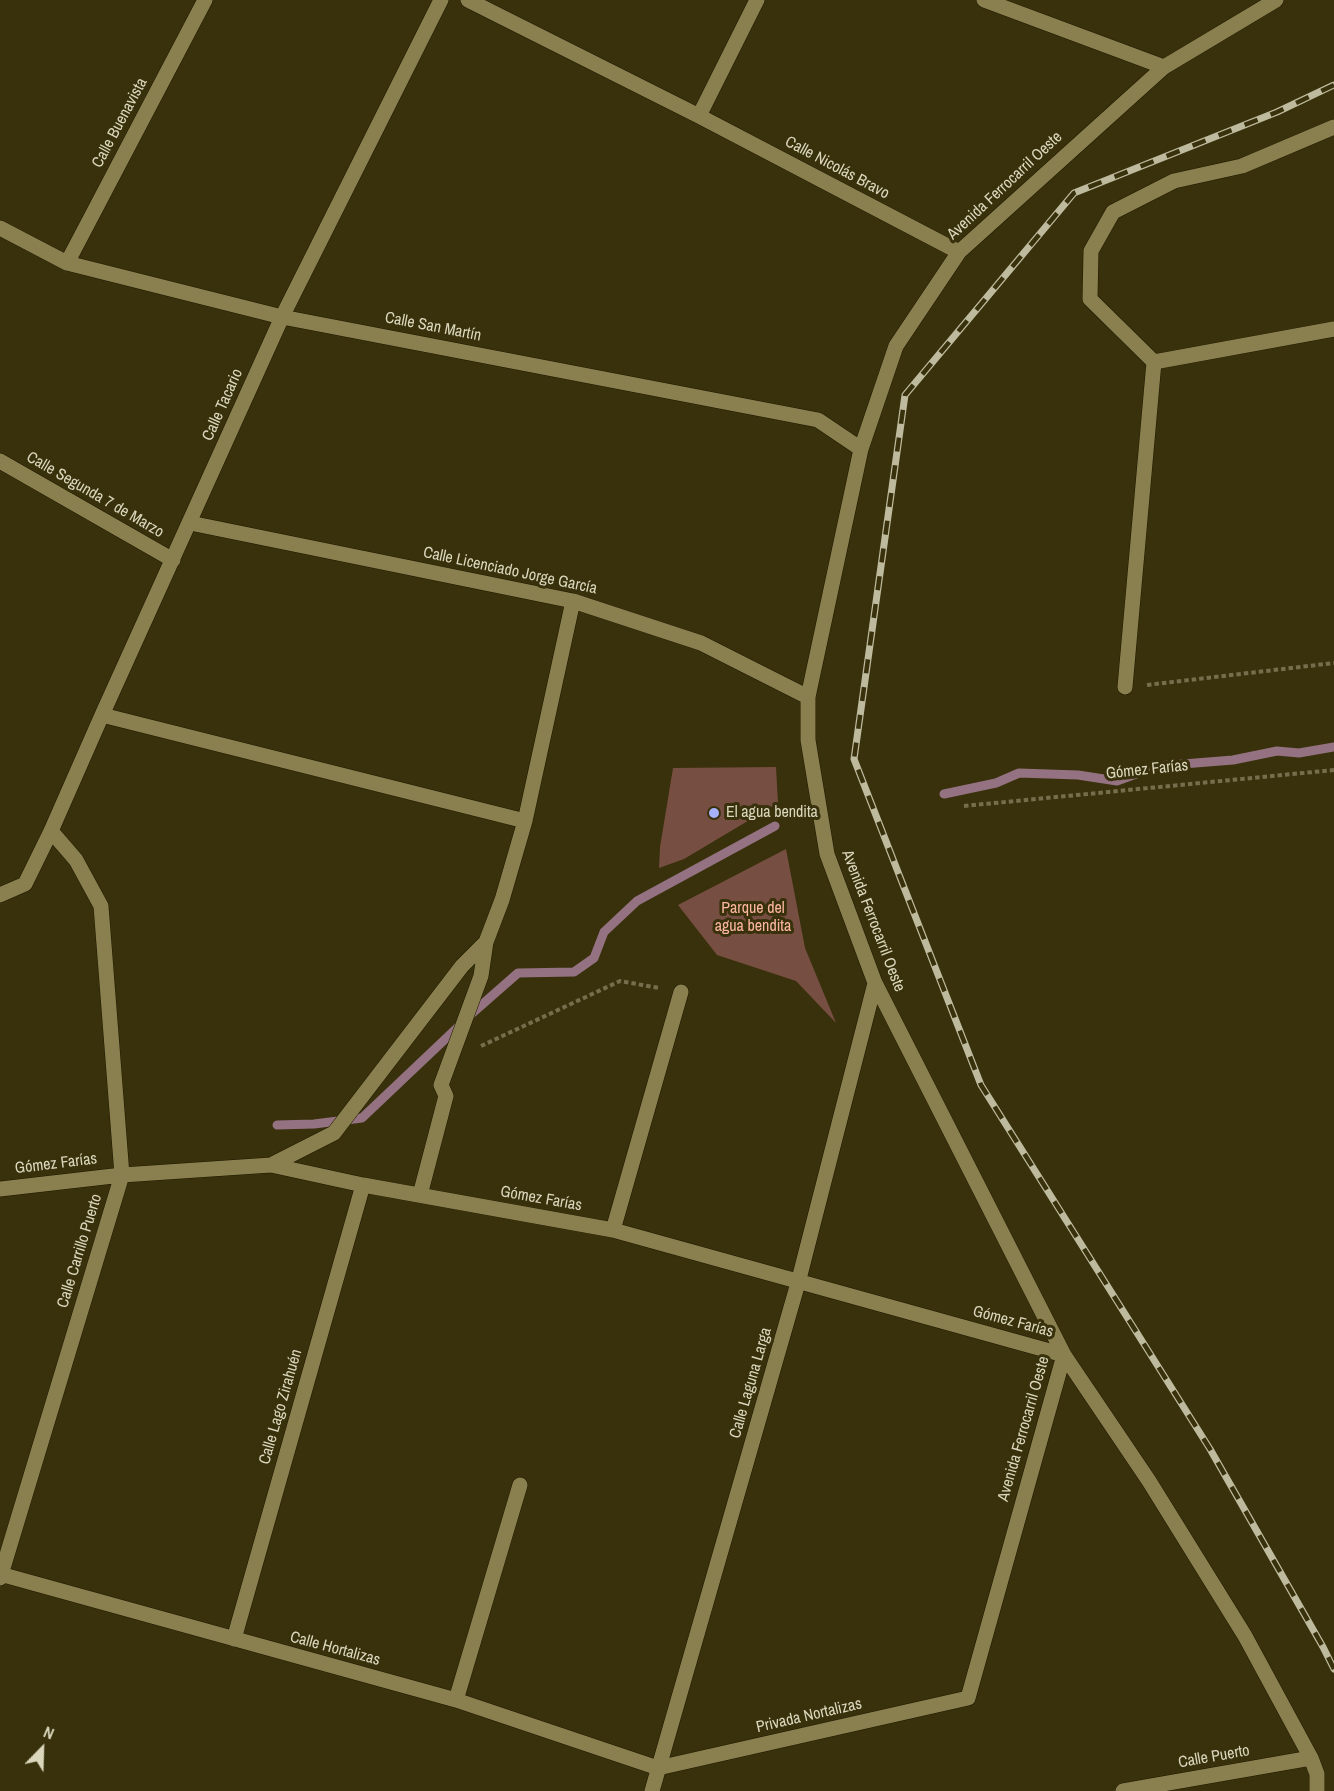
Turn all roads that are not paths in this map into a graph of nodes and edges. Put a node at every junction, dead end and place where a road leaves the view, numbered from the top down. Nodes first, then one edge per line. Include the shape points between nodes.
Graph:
1 (206, 0) edge
2 (441, 0) edge
3 (468, 0) edge
4 (757, 0) edge
5 (984, 0) edge
6 (1276, 0) edge
7 (1164, 67) junction
8 (699, 116) junction
9 (1334, 127) edge
10 (0, 228) edge
11 (959, 252) junction
12 (67, 263) junction
13 (282, 316) junction
14 (1334, 329) edge
15 (1154, 362) junction
16 (861, 449) junction
17 (0, 461) edge
18 (190, 523) junction
19 (173, 560) junction
20 (573, 601) junction
21 (1125, 687) road end
22 (808, 697) junction
23 (102, 715) junction
24 (525, 821) junction
25 (51, 831) junction
26 (0, 896) edge
27 (486, 942) junction
28 (875, 983) junction
29 (681, 992) road end
30 (271, 1165) junction
31 (122, 1175) junction
32 (363, 1185) junction
33 (0, 1189) edge
34 (420, 1195) junction
35 (613, 1230) junction
36 (798, 1283) junction
37 (1064, 1355) junction
38 (520, 1485) dead end
39 (0, 1576) edge
40 (234, 1640) junction
41 (968, 1698) joint
42 (456, 1701) junction
43 (1311, 1758) junction
44 (658, 1768) junction
45 (652, 1791) edge
46 (1123, 1791) edge
47 (1317, 1791) edge

1 - 12 street, Calle Buenavista
2 - 13 street, Calle Tacario
3 - 8 street, Calle Nicolás Bravo
4 - 8 street
5 - 7 street
6 - 7 street, Avenida Ferrocarril Oeste
7 - 11 street, Avenida Ferrocarril Oeste
8 - 11 street, Calle Nicolás Bravo
9 - 15 street via 1242,166 1174,181 1113,212 1091,251 1090,299
10 - 12 street, Calle San Martín
11 - 16 street, Avenida Ferrocarril Oeste via 896,346
12 - 13 street, Calle San Martín
13 - 16 street, Calle San Martín via 818,420
13 - 18 street, Calle Tacario
14 - 15 street
15 - 21 street
16 - 22 street, Avenida Ferrocarril Oeste
17 - 19 street, Calle Segunda 7 de Marzo
18 - 19 street, Calle Tacario
18 - 20 street, Calle Licenciado Jorge García
19 - 23 street, Calle Tacario
20 - 22 street, Calle Licenciado Jorge García via 701,643
20 - 24 street
22 - 28 street, Avenida Ferrocarril Oeste via 808,740 827,854
23 - 24 street
23 - 25 street, Calle Tacario
24 - 27 street
25 - 26 street, Calle Tacario via 25,884
25 - 31 street, Calle Carrillo Puerto via 76,860 101,906
27 - 30 street via 462,966 334,1133
27 - 34 street via 481,976 441,1085 446,1096
28 - 36 street, Calle Laguna Larga
28 - 37 street, Avenida Ferrocarril Oeste
29 - 35 street
30 - 31 street, Gómez Farías
30 - 32 street, Gómez Farías
31 - 33 street, Gómez Farías
31 - 39 street, Calle Carrillo Puerto
32 - 34 street, Gómez Farías
32 - 40 street, Calle Lago Zirahuén
34 - 35 street, Gómez Farías
35 - 36 street, Gómez Farías
36 - 37 street, Gómez Farías
36 - 44 street, Calle Laguna Larga
37 - 41 street, Avenida Ferrocarril Oeste
37 - 43 street via 1149,1480 1245,1636
38 - 42 street
39 - 40 street, Calle Hortalizas
40 - 42 street, Calle Hortalizas
41 - 44 street, Privada Nortalizas
42 - 44 street, Calle Hortalizas
43 - 46 street, Calle Puerto
43 - 47 street via 1317,1773
44 - 45 street, Calle Laguna Larga

